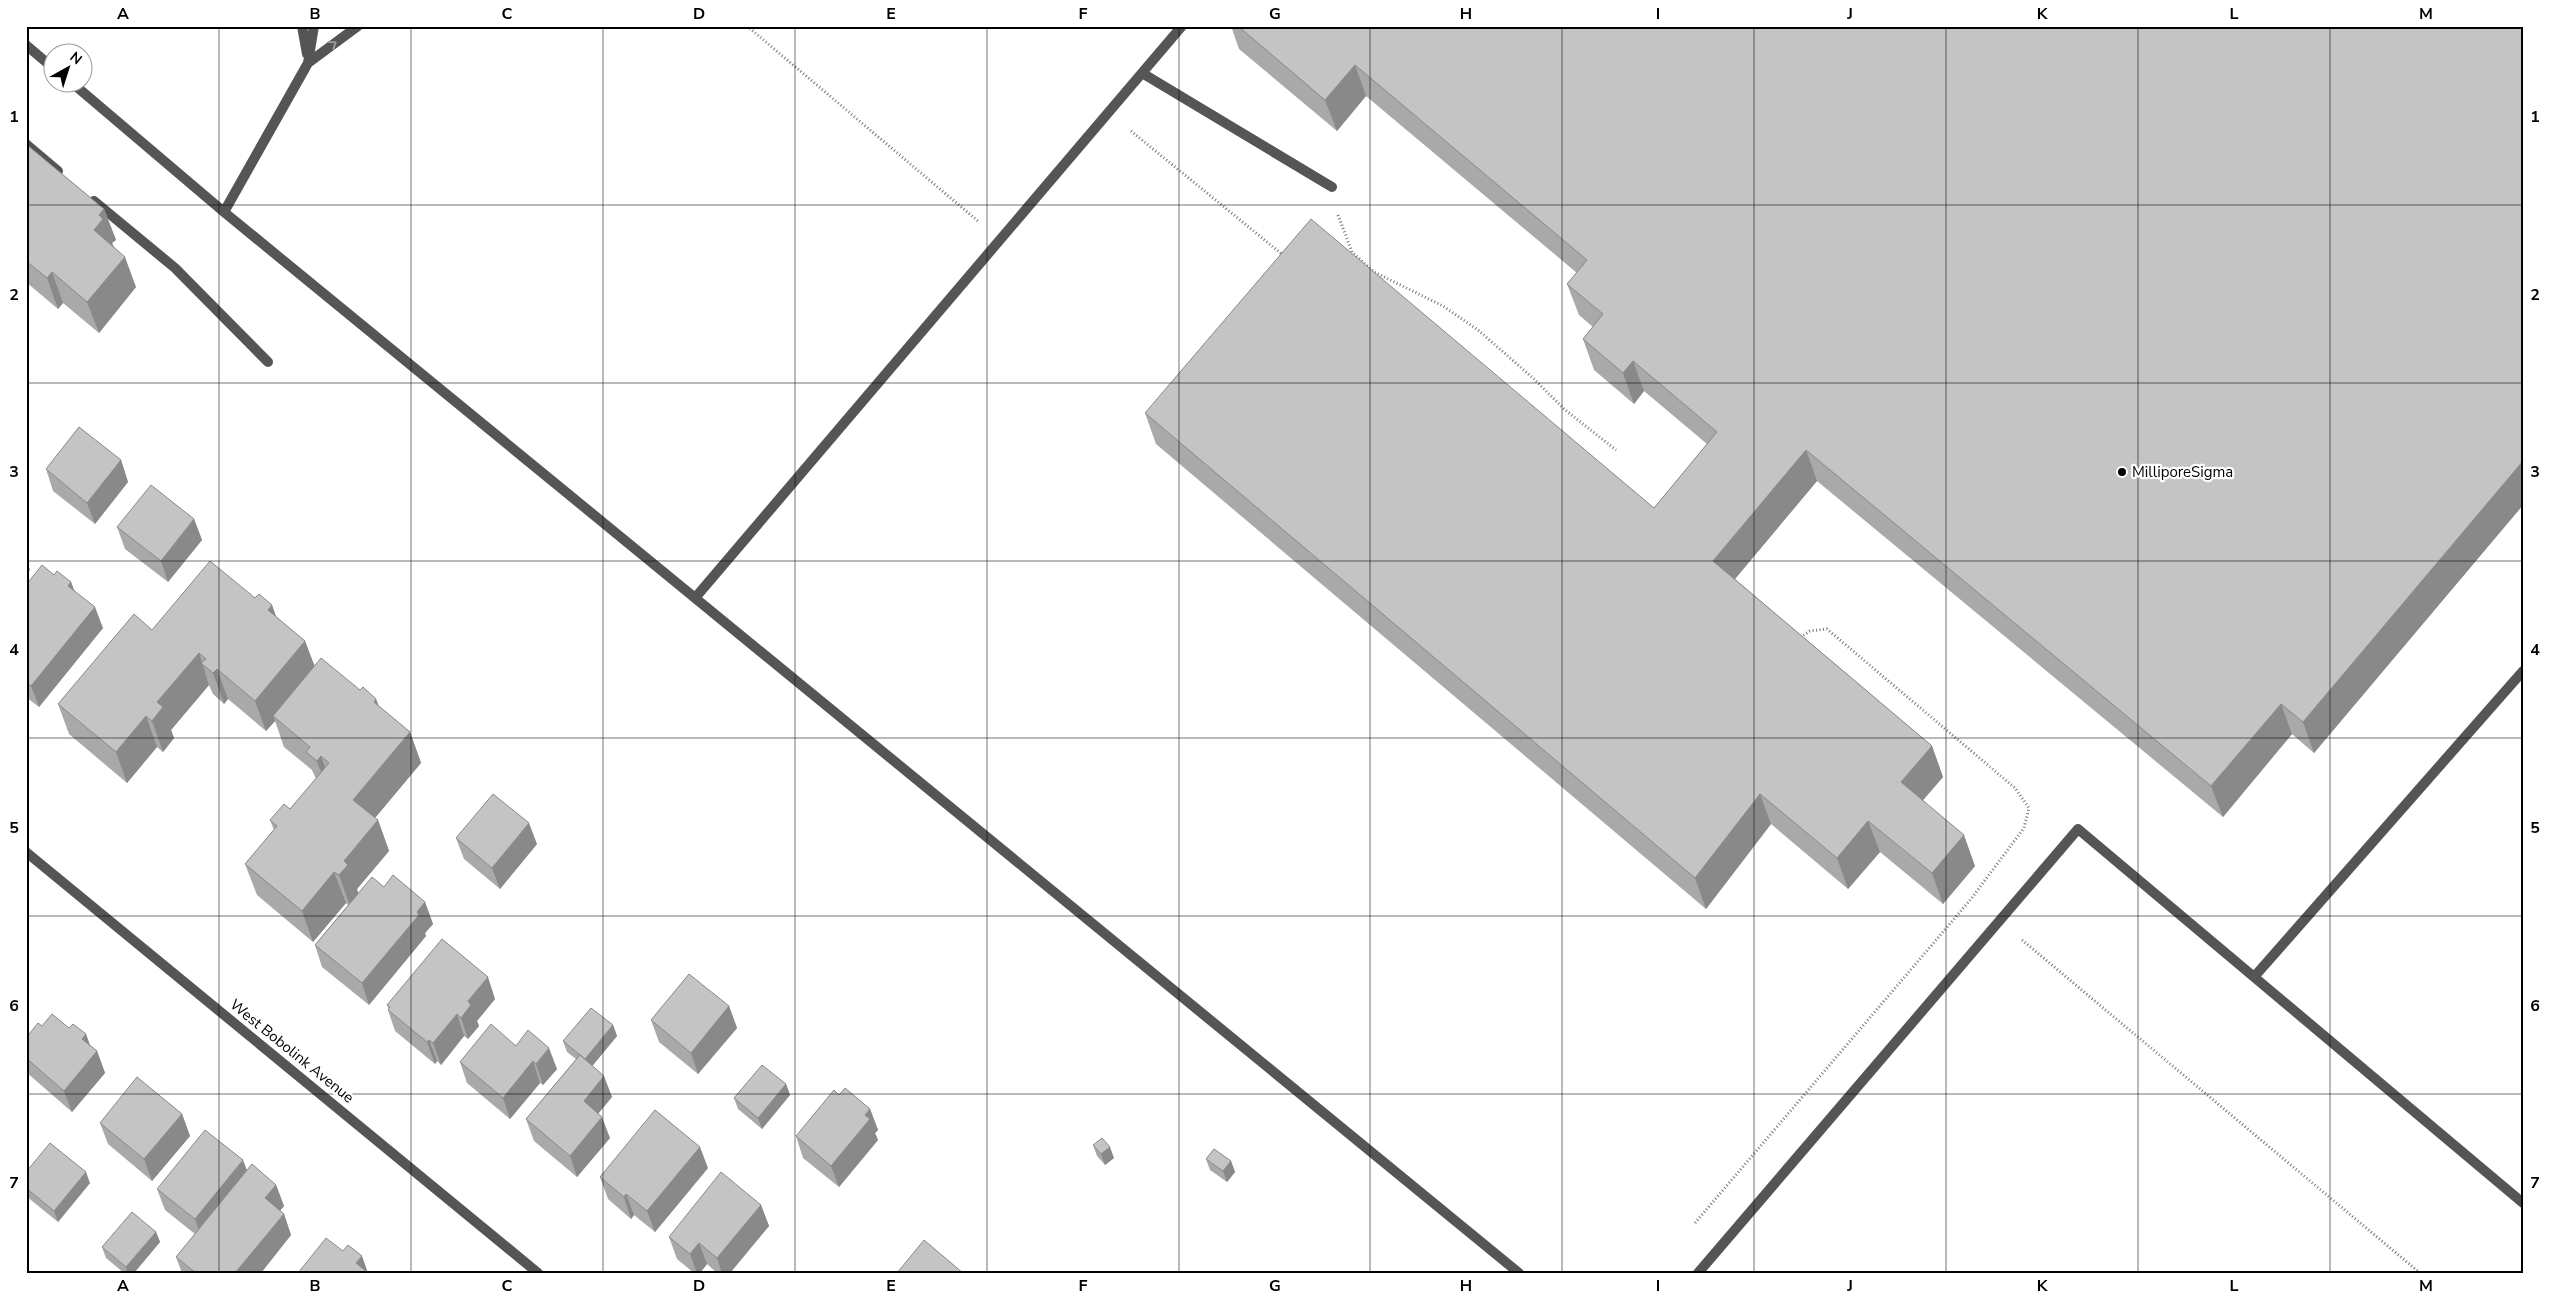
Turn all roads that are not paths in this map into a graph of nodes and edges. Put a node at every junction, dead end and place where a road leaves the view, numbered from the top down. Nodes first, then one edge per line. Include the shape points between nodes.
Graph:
1 (302, 26) edge
2 (314, 26) edge
3 (358, 26) edge
4 (1182, 26) edge
5 (26, 45) edge
6 (42, 59) edge
7 (308, 63) junction
8 (1142, 73) junction
9 (82, 92) edge
10 (26, 144) edge
11 (64, 175) edge
12 (1332, 187) road end
13 (86, 194) edge
14 (224, 212) junction
15 (268, 362) dead end
16 (696, 598) junction
17 (2523, 671) edge
18 (26, 852) edge
19 (2254, 977) junction
20 (2523, 1203) edge
21 (538, 1273) edge
22 (1519, 1273) edge
23 (1698, 1273) edge

1 - 7 street
2 - 7 street
7 -> 3 street
4 - 8 street
5 - 6 street
7 - 14 street
8 - 12 street
8 - 16 street
9 - 14 street
10 - 11 street
13 - 15 street via 175,268
14 - 16 street
16 - 22 street
17 - 19 street
18 - 21 street, West Bobolink Avenue
19 - 20 street
19 - 23 street via 2078,829

